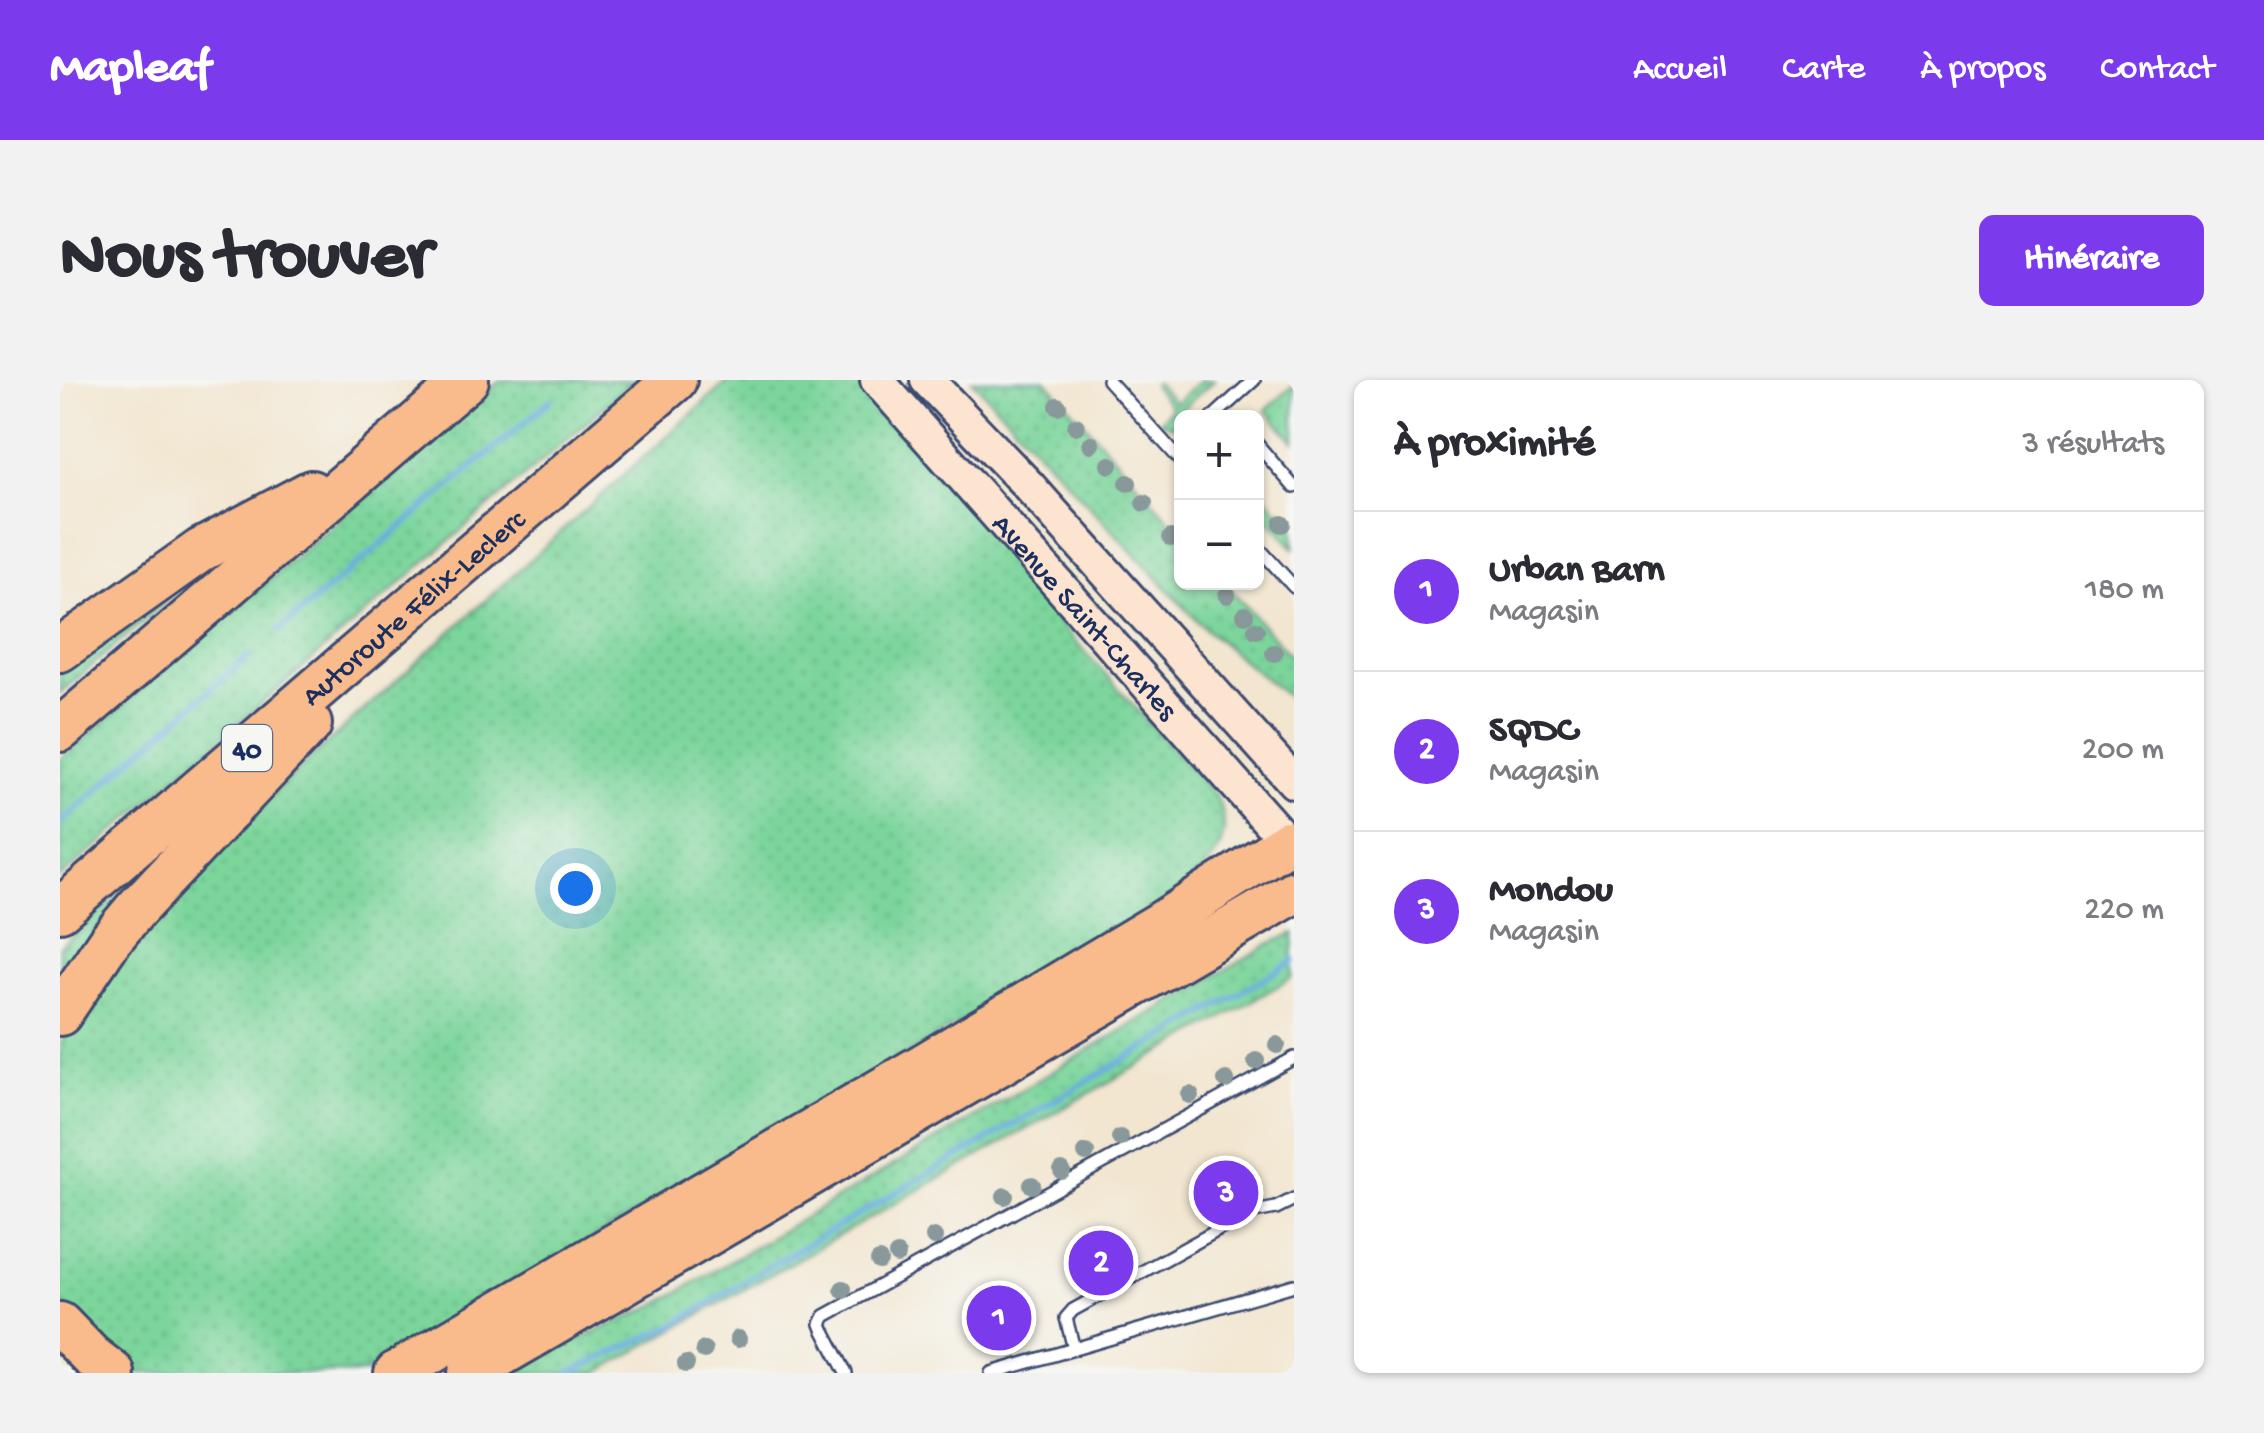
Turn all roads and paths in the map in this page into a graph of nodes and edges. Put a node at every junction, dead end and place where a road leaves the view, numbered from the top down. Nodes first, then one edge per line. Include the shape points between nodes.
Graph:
1 (467, 380) edge
2 (675, 380) edge
3 (877, 380) edge
4 (927, 380) edge
5 (1108, 380) edge
6 (1254, 380) edge
7 (1225, 406) junction
8 (1221, 410) edge
9 (1228, 410) edge
10 (1174, 448) edge
11 (1264, 452) edge
12 (378, 457) junction
13 (1294, 487) edge
14 (1264, 554) edge
15 (435, 586) junction
16 (1294, 587) edge
17 (60, 650) edge
18 (60, 730) edge
19 (1294, 782) edge
20 (1292, 843) edge
21 (1294, 892) edge
22 (60, 910) edge
23 (60, 1014) edge
24 (1294, 1058) edge
25 (1294, 1199) edge
26 (1294, 1285) edge
27 (60, 1324) edge
28 (1074, 1349) junction
29 (113, 1373) edge
30 (396, 1373) edge
31 (470, 1373) edge
32 (846, 1373) edge
33 (991, 1373) edge

1 - 12 highway
2 - 15 highway, Autoroute Félix-Leclerc / 40
3 - 20 main road, Avenue Saint-Charles
4 - 19 main road, Avenue Saint-Charles
5 - 10 lane
6 - 7 lane
7 - 8 lane
7 - 9 lane
11 - 13 lane
12 - 17 highway via 201,550
12 - 18 highway
14 - 16 lane
15 - 22 highway, Autoroute Félix-Leclerc / 40
15 - 23 highway via 136,909
20 - 30 highway
21 - 31 highway
24 - 32 lane via 825,1316 821,1324
25 - 28 lane via 1249,1212 1072,1310 1066,1318
26 - 28 lane
27 - 29 highway
28 - 33 lane

